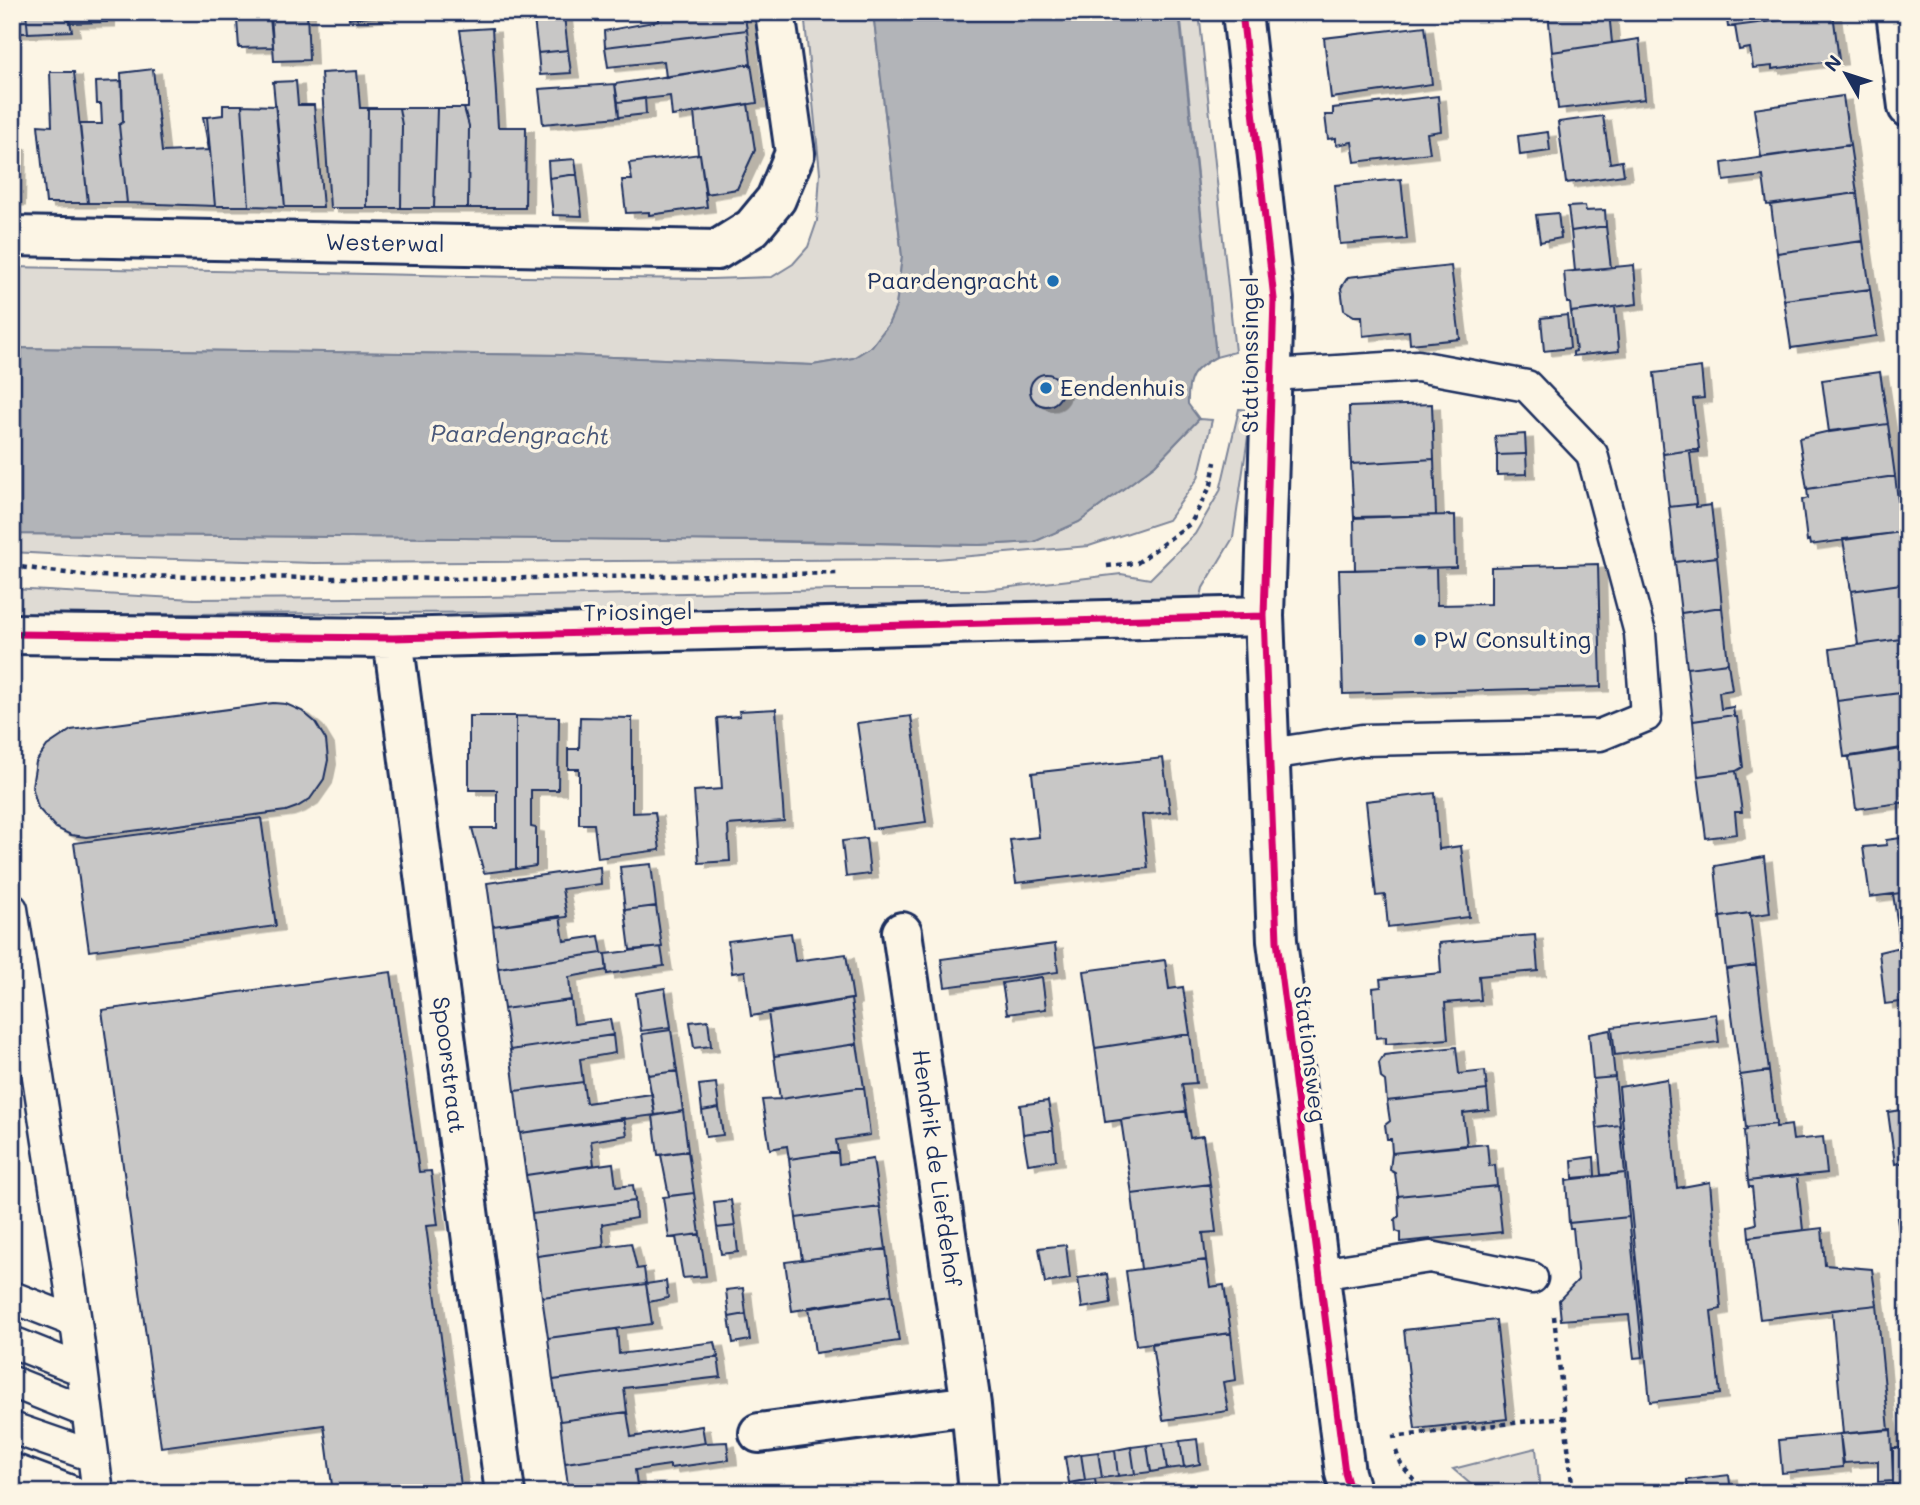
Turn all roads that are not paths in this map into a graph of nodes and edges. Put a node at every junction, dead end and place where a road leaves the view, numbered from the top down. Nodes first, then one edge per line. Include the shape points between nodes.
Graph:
1 (775, 12) edge
2 (1242, 12) edge
3 (1896, 12) edge
4 (1908, 107) edge
5 (12, 236) edge
6 (1272, 375) junction
7 (1264, 616) junction
8 (12, 634) edge
9 (393, 638) junction
10 (1270, 754) junction
11 (12, 909) edge
12 (902, 932) dead end
13 (1319, 1274) junction
14 (1532, 1278) road end
15 (12, 1297) edge
16 (76, 1322) junction
17 (12, 1342) edge
18 (82, 1370) junction
19 (12, 1382) edge
20 (971, 1405) junction
21 (88, 1412) junction
22 (12, 1428) edge
23 (759, 1433) dead end
24 (93, 1456) junction
25 (12, 1469) edge
26 (76, 1493) edge
27 (98, 1493) edge
28 (505, 1493) edge
29 (979, 1493) edge
30 (1351, 1493) edge

1 - 5 street, Westerwal via 795,153 776,199 752,228 717,250
2 - 6 street, Stationssingel via 1274,299
3 - 4 street
6 - 7 street, Stationssingel
6 - 10 lane via 1418,366 1527,386 1592,454 1640,634 1646,716 1600,735 1362,740
7 - 9 street, Triosingel
7 - 10 street, Stationsweg
8 - 9 street, Triosingel
9 - 28 street, Spoorstraat
10 - 13 street, Stationsweg via 1277,941
11 - 16 lane
12 - 20 street, Hendrik de Liefdehof
13 - 14 lane via 1430,1257
13 - 30 street, Stationsweg
15 - 16 lane
16 - 18 lane
17 - 18 lane
18 - 21 lane
19 - 21 lane
20 - 23 street
20 - 29 street, Hendrik de Liefdehof
21 - 24 lane
22 - 24 lane
24 - 27 lane
25 - 26 lane

